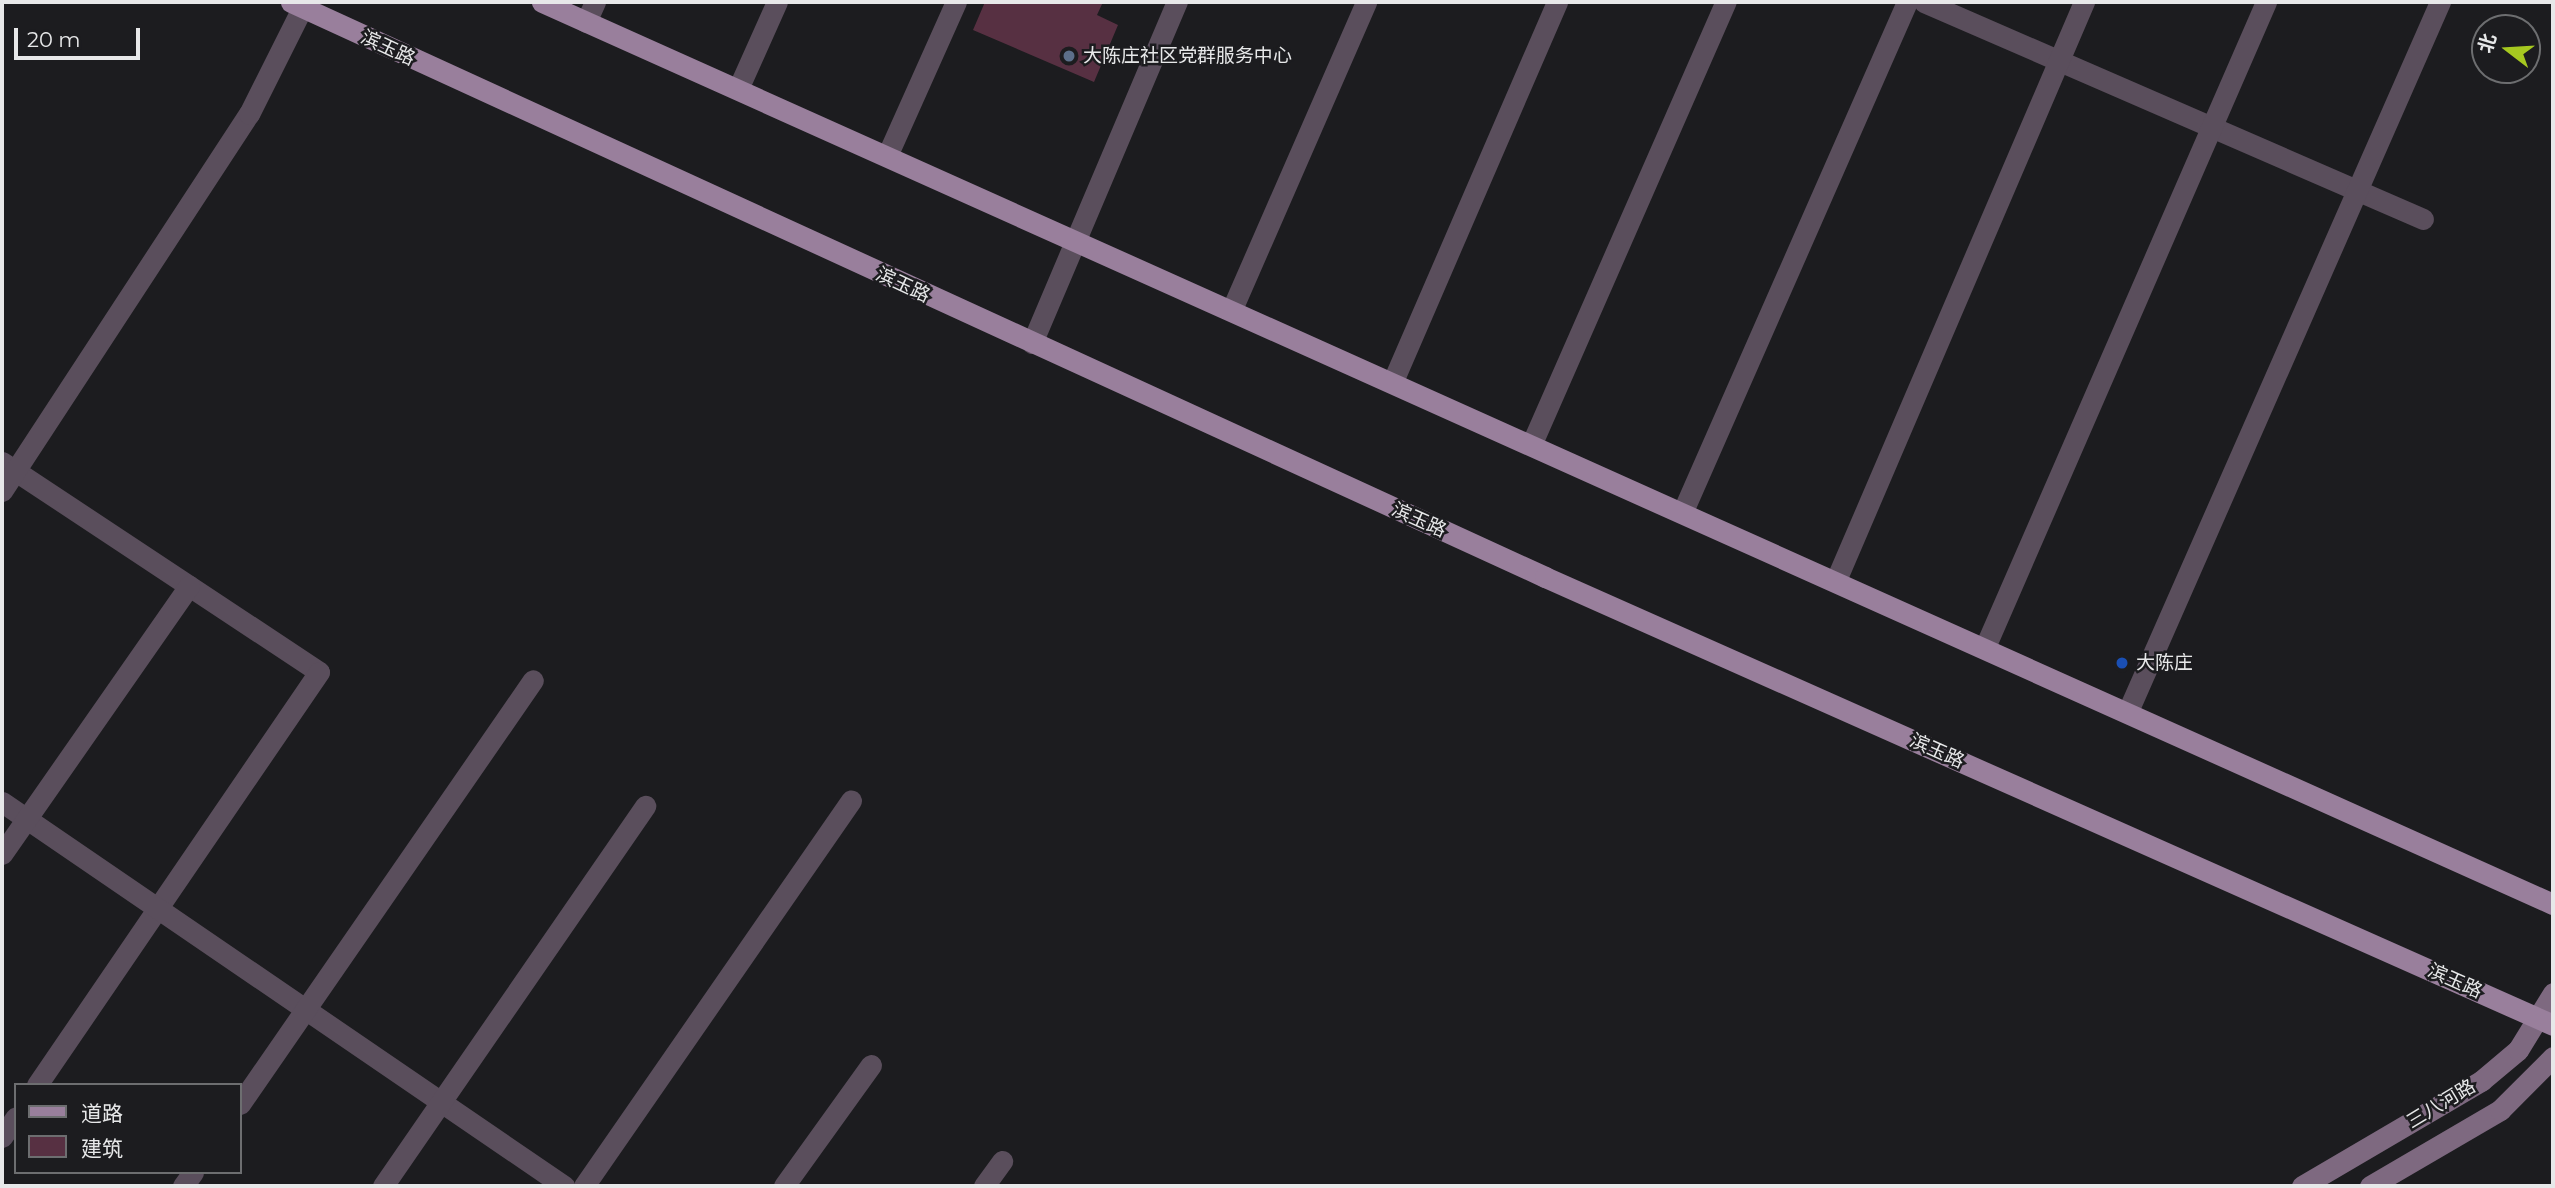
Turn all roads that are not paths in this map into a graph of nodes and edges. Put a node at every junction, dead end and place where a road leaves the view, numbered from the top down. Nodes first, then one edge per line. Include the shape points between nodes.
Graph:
1 (542, 2) edge
2 (595, 2) edge
3 (776, 2) edge
4 (956, 2) edge
5 (1177, 2) edge
6 (1366, 2) edge
7 (1557, 2) edge
8 (1727, 2) edge
9 (1907, 2) edge
10 (1924, 2) edge
11 (2084, 2) edge
12 (2266, 2) edge
13 (2440, 2) edge
14 (300, 4) edge
15 (586, 22) junction
16 (2059, 60) junction
17 (738, 89) junction
18 (2211, 127) junction
19 (887, 156) junction
20 (2357, 190) junction
21 (2423, 219) dead end
22 (1076, 240) junction
23 (1232, 309) junction
24 (1032, 343) junction
25 (1393, 381) junction
26 (1532, 443) junction
27 (8, 466) edge
28 (2, 491) edge
29 (1683, 511) junction
30 (1836, 580) junction
31 (189, 586) junction
32 (1985, 647) junction
33 (533, 680) dead end
34 (2128, 711) junction
35 (852, 801) dead end
36 (2, 802) edge
37 (645, 806) dead end
38 (26, 819) junction
39 (2, 854) edge
40 (2553, 904) edge
41 (158, 909) junction
42 (2553, 993) edge
43 (305, 1010) junction
44 (2547, 1022) edge
45 (2553, 1057) edge
46 (871, 1065) dead end
47 (38, 1083) edge
48 (242, 1101) edge
49 (441, 1102) junction
50 (14, 1120) edge
51 (2, 1137) edge
52 (1002, 1161) dead end
53 (383, 1186) edge
54 (564, 1186) edge
55 (584, 1186) edge
56 (784, 1186) edge
57 (984, 1186) edge
58 (2302, 1186) edge
59 (2370, 1186) edge

1 - 15 main road
2 - 15 street
3 - 17 street
4 - 19 street
5 - 22 street
6 - 23 street
7 - 25 street
8 - 26 street
9 - 29 street
10 - 16 street
11 - 16 street
12 - 18 street
13 - 20 street
14 - 24 main road, 滨玉路
14 - 27 street via 249,114
15 - 17 main road
16 - 18 street
16 - 30 street
17 - 19 main road
18 - 20 street
18 - 32 street
19 - 22 main road
20 - 21 street
20 - 34 street
22 - 23 main road
22 - 24 street
23 - 25 main road
24 - 44 main road, 滨玉路
25 - 26 main road
26 - 29 main road
27 - 28 street
27 - 31 street
29 - 30 main road
30 - 32 main road
31 - 38 street
31 - 41 street via 319,672
32 - 34 main road
33 - 43 street
34 - 40 main road
35 - 55 street
36 - 38 street
37 - 49 street
38 - 39 street
38 - 41 street
41 - 43 street
41 - 47 street
42 - 44 street, 三八河路
43 - 48 street
43 - 49 street
44 - 58 street, 三八河路 via 2481,1080
45 - 59 street, 三八河路 via 2500,1110
46 - 56 street
49 - 53 street
49 - 54 street
50 - 51 street
52 - 57 street

